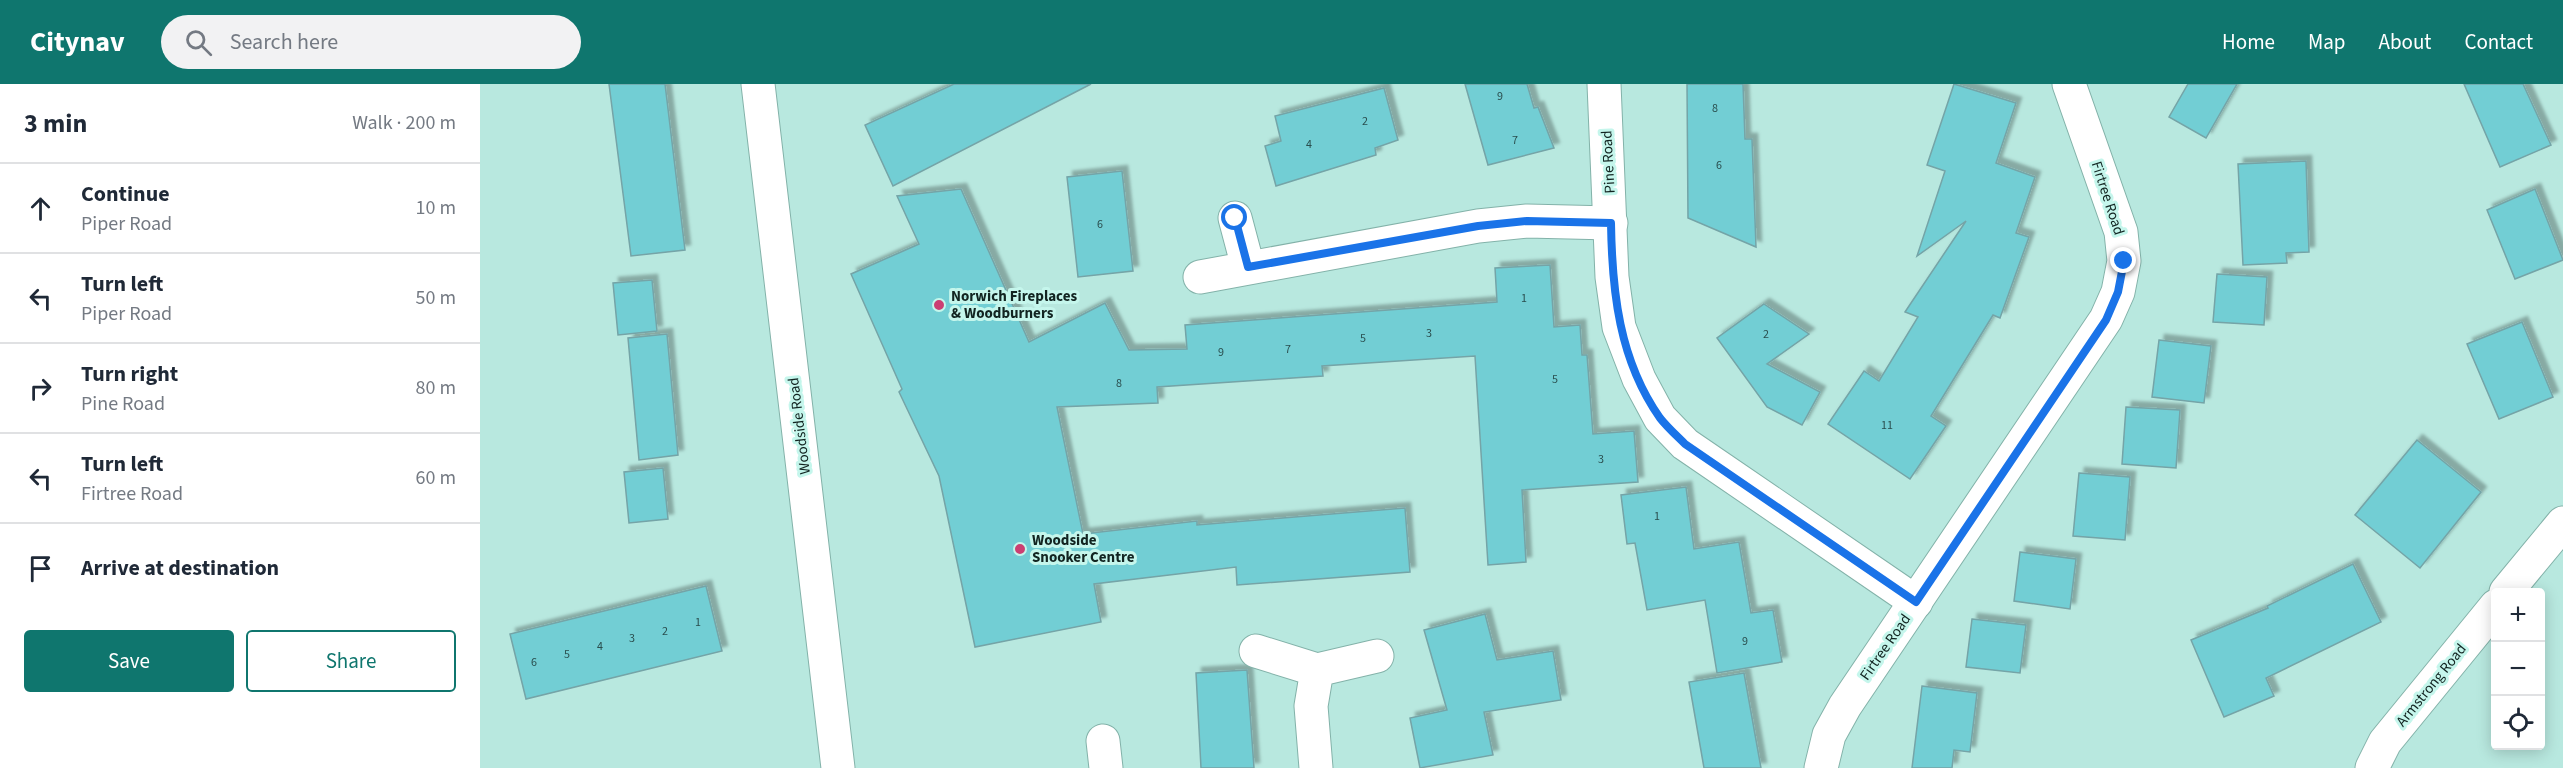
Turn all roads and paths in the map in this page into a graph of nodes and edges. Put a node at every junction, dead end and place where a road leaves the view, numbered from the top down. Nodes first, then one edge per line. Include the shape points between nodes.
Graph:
1 (758, 84) edge
2 (1604, 84) edge
3 (2068, 84) edge
4 (1235, 218) dead end
5 (1611, 223) junction
6 (1248, 267) junction
7 (1200, 277) dead end
8 (2563, 523) edge
9 (2509, 588) edge
10 (1916, 602) junction
11 (2491, 612) edge
12 (1256, 651) dead end
13 (1377, 656) dead end
14 (1317, 670) junction
15 (838, 768) edge
16 (1316, 768) edge
17 (1821, 768) edge
18 (2372, 768) edge

1 - 15 street, Woodside Road
2 - 5 street, Pine Road
3 - 10 street, Firtree Road via 2121,232 2124,261 2118,292 2106,320
4 - 6 street
5 - 6 street via 1527,221 1478,226
5 - 10 street, Pine Road via 1612,277 1619,327 1639,379 1660,418 1685,444
6 - 7 street
8 - 9 street
10 - 17 street, Firtree Road via 1845,706 1829,735
11 - 18 street, Armstrong Road via 2385,742
12 - 14 street
13 - 14 street
14 - 16 street via 1311,706

